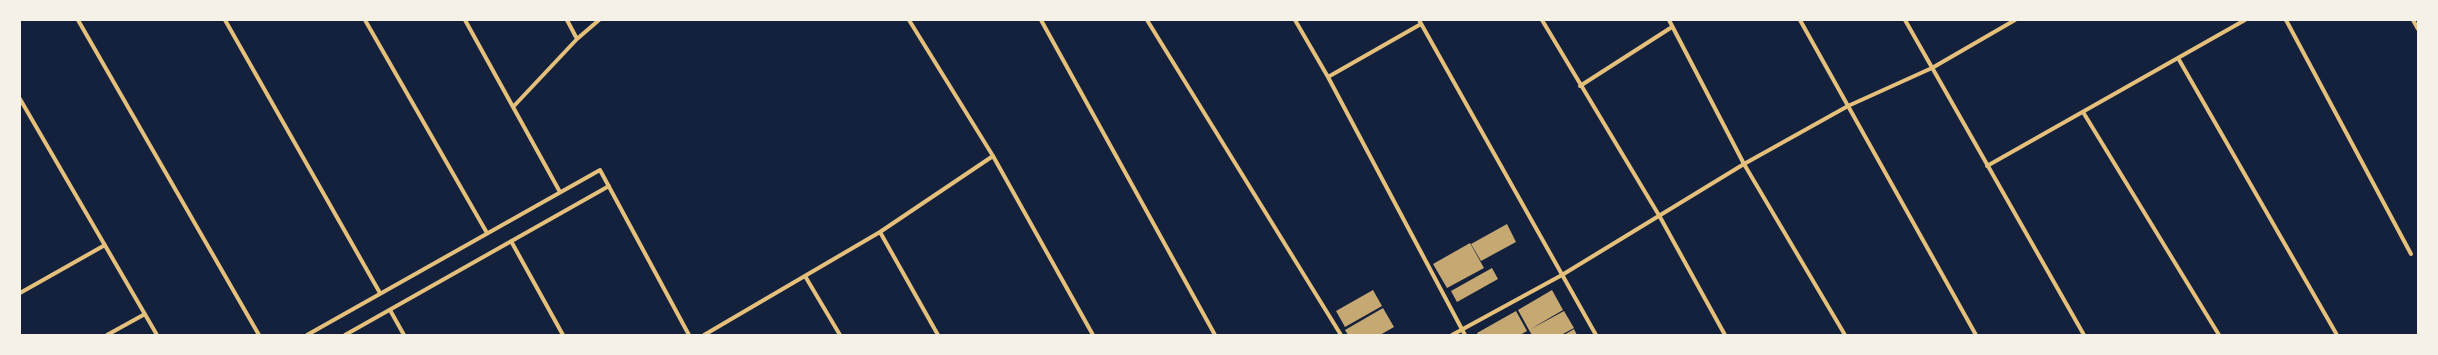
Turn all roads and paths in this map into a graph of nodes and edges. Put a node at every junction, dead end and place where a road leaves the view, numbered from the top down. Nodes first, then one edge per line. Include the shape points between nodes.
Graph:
1 (78, 20) edge
2 (225, 20) edge
3 (365, 20) edge
4 (465, 20) edge
5 (567, 20) edge
6 (599, 20) edge
7 (909, 20) edge
8 (1042, 20) edge
9 (1147, 20) edge
10 (1295, 20) edge
11 (1542, 20) edge
12 (1669, 20) edge
13 (1800, 20) edge
14 (1905, 20) edge
15 (2015, 20) edge
16 (2245, 20) edge
17 (2286, 20) edge
18 (2413, 20) edge
19 (1420, 22) edge
20 (1672, 27) junction
21 (2418, 29) edge
22 (577, 39) junction
23 (2178, 58) junction
24 (1932, 68) junction
25 (1328, 77) junction
26 (1580, 86) junction
27 (20, 99) edge
28 (1848, 106) junction
29 (513, 107) junction
30 (2083, 112) junction
31 (993, 156) junction
32 (1744, 164) junction
33 (1987, 166) junction
34 (609, 186) junction
35 (560, 192) junction
36 (1660, 217) junction
37 (880, 232) junction
38 (487, 233) junction
39 (511, 241) junction
40 (105, 245) junction
41 (2411, 254) dead end
42 (805, 276) junction
43 (1562, 276) junction
44 (21, 290) edge
45 (380, 294) junction
46 (390, 310) junction
47 (145, 314) junction
48 (1462, 329) junction
49 (107, 335) edge
50 (157, 335) edge
51 (259, 335) edge
52 (307, 335) edge
53 (346, 335) edge
54 (404, 335) edge
55 (563, 335) edge
56 (689, 335) edge
57 (704, 335) edge
58 (840, 335) edge
59 (938, 335) edge
60 (1093, 335) edge
61 (1214, 335) edge
62 (1341, 335) edge
63 (1452, 335) edge
64 (1465, 335) edge
65 (1596, 335) edge
66 (1726, 335) edge
67 (1845, 335) edge
68 (1976, 335) edge
69 (2084, 335) edge
70 (2219, 335) edge
71 (2337, 335) edge

1 - 51 street
2 - 45 street
3 - 38 street
4 - 29 street
5 - 22 street
6 - 22 street
7 - 31 street
8 - 61 street
9 - 62 street
10 - 25 street
11 - 26 street
12 - 20 street
13 - 28 street
14 - 24 street
15 - 24 street
16 - 23 street
17 - 41 street
18 - 21 street
19 - 25 street
19 - 43 street
20 - 26 street
20 - 32 street
22 - 29 street
23 - 30 street
23 - 71 street
24 - 28 street
24 - 33 street
25 - 48 street
26 - 36 street
27 - 40 street
28 - 32 street
28 - 68 street
29 - 35 street
30 - 33 street
30 - 70 street
31 - 37 street
31 - 60 street
32 - 36 street
32 - 67 street
33 - 69 street
34 - 35 street via 600,170
34 - 39 street
34 - 56 street
35 - 38 street
36 - 43 street
36 - 66 street
37 - 42 street
37 - 59 street
38 - 45 street
39 - 46 street
39 - 55 street
40 - 44 street
40 - 47 street
42 - 57 street
42 - 58 street
43 - 48 street
43 - 65 street
45 - 52 street
46 - 53 street
46 - 54 street
47 - 49 street
47 - 50 street
48 - 63 street
48 - 64 street

